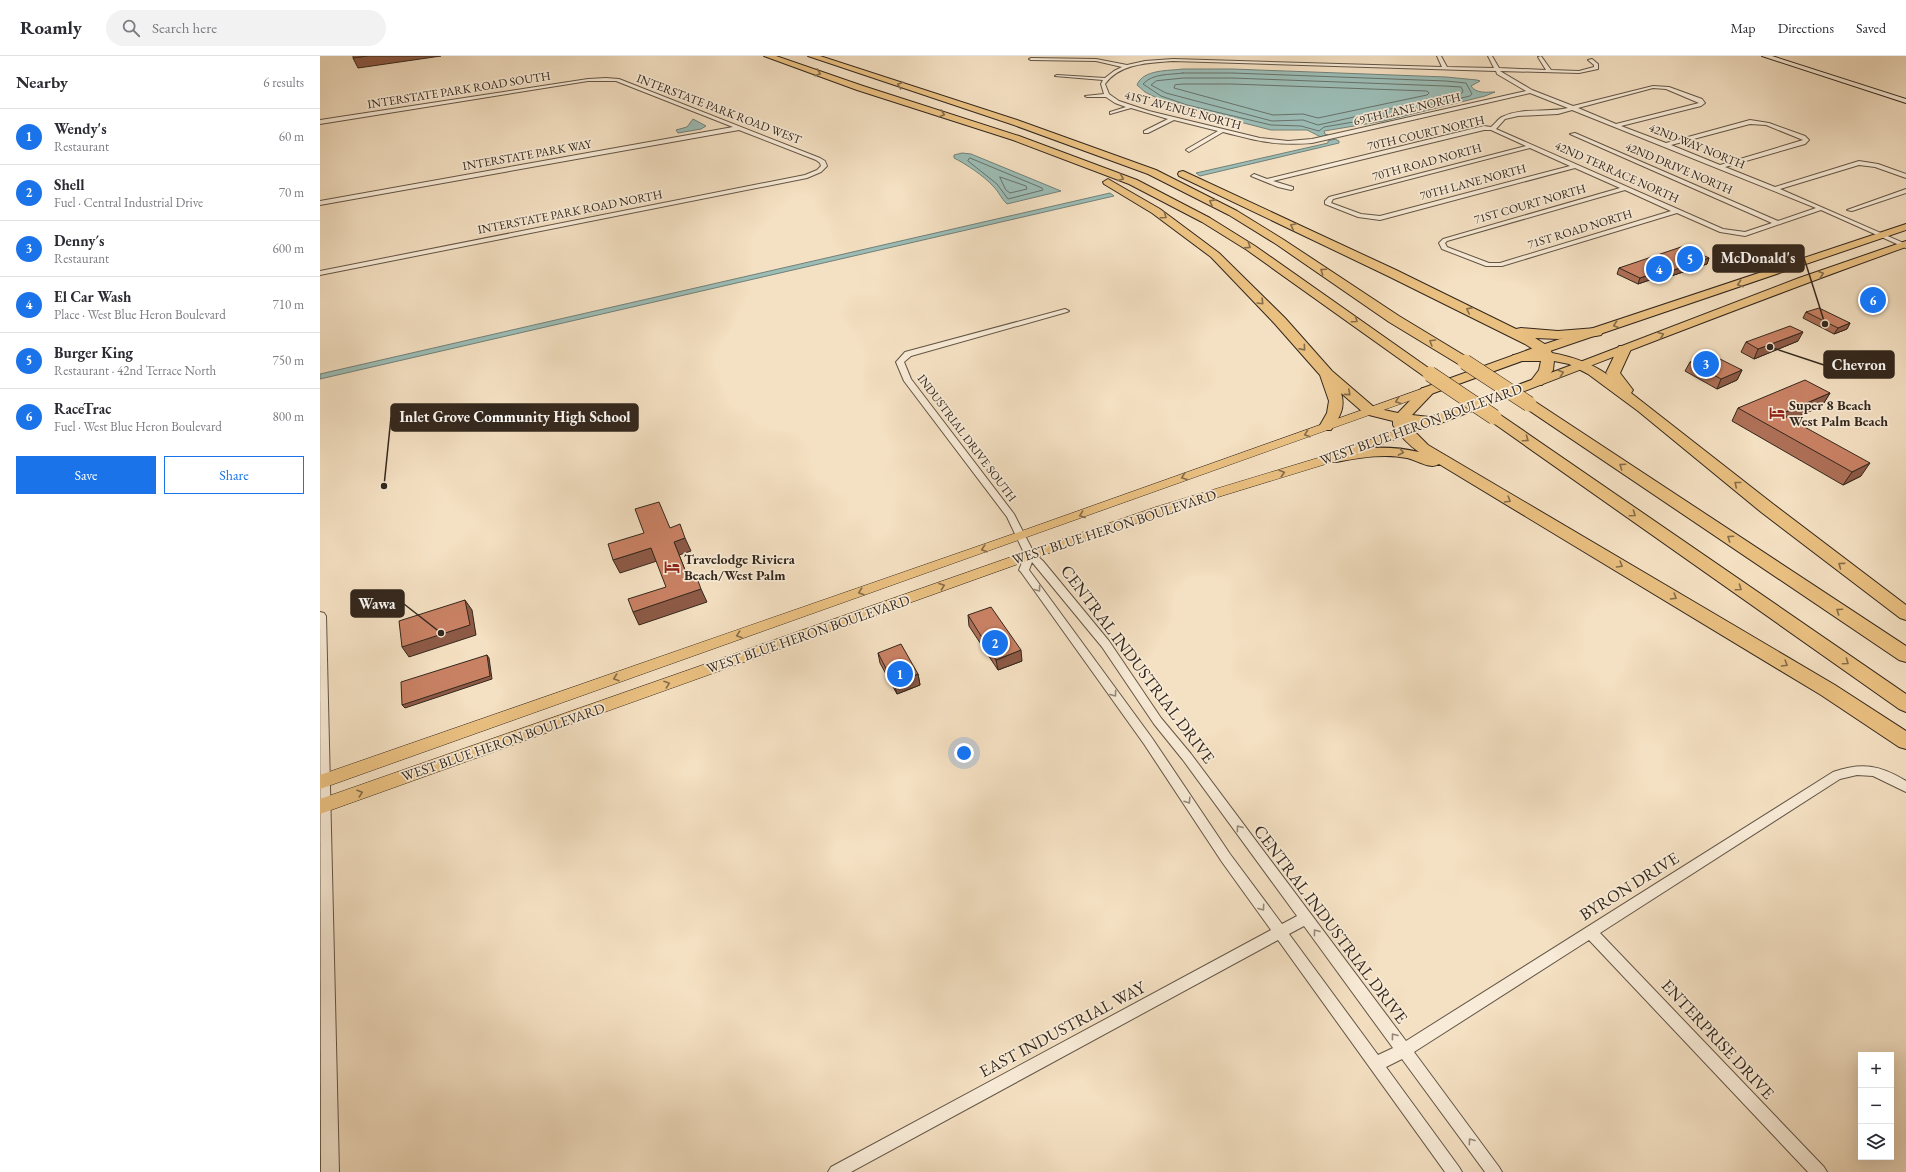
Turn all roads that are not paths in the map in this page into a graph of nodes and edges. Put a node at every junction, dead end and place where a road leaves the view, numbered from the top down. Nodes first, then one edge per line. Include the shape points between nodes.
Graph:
1 (768, 56) edge
2 (812, 56) edge
3 (1270, 56) edge
4 (1321, 56) edge
5 (1439, 56) edge
6 (1490, 56) edge
7 (1765, 56) edge
8 (1782, 56) edge
9 (1540, 57) edge
10 (1166, 58) edge
11 (1219, 58) edge
12 (1031, 59) dead end
13 (1590, 60) dead end
14 (1269, 62) junction
15 (1321, 64) junction
16 (1129, 67) junction
17 (1445, 68) junction
18 (1496, 69) junction
19 (1549, 71) junction
20 (1057, 76) dead end
21 (601, 79) joint
22 (1106, 79) junction
23 (1530, 91) junction
24 (1107, 95) junction
25 (1088, 96) dead end
26 (1906, 96) edge
27 (1906, 101) edge
28 (1572, 107) junction
29 (1129, 108) junction
30 (1112, 113) dead end
31 (1172, 119) junction
32 (320, 122) edge
33 (1014, 122) junction
34 (1617, 125) junction
35 (739, 128) junction
36 (1492, 128) junction
37 (1146, 132) dead end
38 (1221, 132) junction
39 (1572, 134) dead end
40 (1288, 143) joint
41 (1666, 145) junction
42 (1532, 146) junction
43 (1046, 149) junction
44 (1189, 150) dead end
45 (1576, 166) junction
46 (1718, 166) junction
47 (823, 168) joint
48 (1254, 176) dead end
49 (1906, 176) edge
50 (1267, 181) junction
51 (1291, 188) dead end
52 (1625, 188) junction
53 (1774, 189) junction
54 (1906, 191) edge
55 (1328, 201) joint
56 (320, 203) edge
57 (1821, 208) junction
58 (1850, 210) dead end
59 (1677, 211) junction
60 (1778, 222) junction
61 (1906, 227) edge
62 (1883, 235) junction
63 (1905, 245) edge
64 (1828, 254) junction
65 (1488, 265) joint
66 (320, 273) edge
67 (1756, 278) junction
68 (1789, 286) junction
69 (1065, 311) dead end
70 (1719, 312) junction
71 (1504, 327) junction
72 (1596, 332) junction
73 (1624, 349) junction
74 (1545, 353) junction
75 (1518, 358) joint
76 (1584, 365) junction
77 (1327, 374) junction
78 (1537, 382) junction
79 (1427, 391) junction
80 (1643, 408) junction
81 (1370, 411) junction
82 (1433, 421) joint
83 (1404, 425) junction
84 (1326, 427) junction
85 (1335, 457) junction
86 (1474, 480) junction
87 (1021, 536) junction
88 (1030, 555) junction
89 (1906, 614) edge
90 (320, 616) edge
91 (1906, 656) edge
92 (1906, 704) edge
93 (1906, 741) edge
94 (322, 782) edge
95 (1906, 787) edge
96 (321, 806) edge
97 (1306, 918) junction
98 (1590, 931) junction
99 (1280, 932) junction
100 (1404, 1050) junction
101 (1376, 1064) junction
102 (330, 1172) edge
103 (836, 1172) edge
104 (1454, 1172) edge
105 (1494, 1172) edge
106 (1819, 1172) edge

1 -> 43 highway
33 -> 2 highway
3 - 14 street
4 - 15 street
5 - 17 street
6 - 18 street, 42ND WAY NORTH
7 - 27 main road
8 - 26 main road
9 - 19 street
10 - 11 street, 41ST AVENUE NORTH
10 - 16 street, 41ST AVENUE NORTH
11 - 14 street, 41ST AVENUE NORTH
12 - 16 street via 1087,60
13 - 19 street, 41ST AVENUE NORTH via 1597,67 1589,71
14 - 15 street, 41ST AVENUE NORTH
15 - 17 street, 41ST AVENUE NORTH via 1390,63
16 - 22 street, 41ST AVENUE NORTH
17 - 18 street, 41ST AVENUE NORTH
18 - 19 street, 41ST AVENUE NORTH
18 - 23 street, 42ND WAY NORTH via 1506,78
20 - 22 street
21 - 32 street, INTERSTATE PARK ROAD SOUTH
21 - 35 street, INTERSTATE PARK ROAD WEST via 617,80
22 - 24 street, 41ST AVENUE NORTH via 1103,86
23 - 28 street, 42ND WAY NORTH
23 - 40 street, 69TH LANE NORTH via 1319,139
24 - 25 street
24 - 29 street, 41ST AVENUE NORTH
28 - 34 street, 42ND WAY NORTH
28 - 34 street, 70TH COURT NORTH via 1657,87 1667,88 1702,103
28 - 36 street, 70TH COURT NORTH via 1558,112 1528,112 1508,116
29 - 30 street
29 - 31 street, 41ST AVENUE NORTH
31 - 37 street
31 - 38 street, 41ST AVENUE NORTH
71 -> 33 highway via 1181,173 1073,135
91 -> 33 highway, bridge via 1529,404 1233,213 1152,172
34 - 41 street, 42ND WAY NORTH
35 - 47 street, INTERSTATE PARK ROAD WEST via 818,159 824,164
35 - 56 street, INTERSTATE PARK WAY
36 - 42 street, 42ND TERRACE NORTH
36 - 50 street, 70TH COURT NORTH
38 - 40 street, 41ST AVENUE NORTH
38 - 44 street
39 - 60 street, 42ND DRIVE NORTH
41 - 46 street, 42ND WAY NORTH
41 - 46 street via 1756,122 1806,140 1803,143
42 - 45 street, 42ND TERRACE NORTH
42 - 55 street, 70TH ROAD NORTH via 1331,198
43 -> 77 highway via 1056,158 1109,182 1156,211 1215,255 1280,321
43 -> 92 highway, bridge via 1133,182 1206,220 1251,248
45 - 52 street, 42ND TERRACE NORTH
45 - 55 street, 70TH LANE NORTH via 1385,218 1360,216 1328,204
46 - 53 street, 42ND WAY NORTH
47 - 66 street, INTERSTATE PARK ROAD NORTH via 807,176
48 - 50 street
49 - 53 street via 1865,163
50 - 51 street
52 - 59 street, 42ND TERRACE NORTH
52 - 65 street, 71ST COURT NORTH via 1445,240 1442,243 1444,248
53 - 57 street, 42ND WAY NORTH
54 - 58 street
57 - 60 street
57 - 62 street, 42ND WAY NORTH
59 - 60 street, 42ND TERRACE NORTH via 1717,230 1735,234 1745,234
59 - 65 street, 71ST ROAD NORTH via 1500,265
61 - 62 highway
62 - 63 street, 42ND WAY NORTH
62 - 64 highway
68 -> 63 highway, WEST BLUE HERON BOULEVARD
64 - 67 highway
64 - 68 highway via 1820,262 1786,275
67 - 70 highway via 1758,291 1715,307
67 -> 72 highway
68 - 70 highway, WEST BLUE HERON BOULEVARD
69 - 87 street, INDUSTRIAL DRIVE SOUTH via 908,354 900,362 907,379 1011,516
73 -> 70 highway, WEST BLUE HERON BOULEVARD
71 - 72 highway via 1533,335 1550,336
71 - 74 highway
72 - 74 highway
73 - 76 highway, WEST BLUE HERON BOULEVARD
73 - 80 highway via 1612,372 1621,386
74 - 75 highway
74 - 76 highway
74 - 78 highway via 1546,370
75 - 79 highway, WEST BLUE HERON BOULEVARD
78 -> 76 highway, WEST BLUE HERON BOULEVARD
76 - 80 highway
77 -> 81 highway
77 - 84 highway via 1336,401 1336,411
78 - 82 highway, WEST BLUE HERON BOULEVARD
79 -> 81 main road, WEST BLUE HERON BOULEVARD
79 - 83 highway
89 -> 80 highway via 1767,508
81 - 83 highway
81 - 84 main road, WEST BLUE HERON BOULEVARD
82 - 83 highway
83 - 85 main road, WEST BLUE HERON BOULEVARD
83 - 86 highway via 1423,448
84 -> 87 main road, WEST BLUE HERON BOULEVARD
85 -> 86 highway via 1383,450 1400,451 1425,458
88 -> 85 main road, WEST BLUE HERON BOULEVARD via 1161,510
86 -> 93 highway via 1694,609 1828,690
87 - 88 street, INDUSTRIAL DRIVE SOUTH
87 -> 94 main road, WEST BLUE HERON BOULEVARD
96 -> 88 main road, WEST BLUE HERON BOULEVARD
97 -> 88 street, CENTRAL INDUSTRIAL DRIVE via 1187,757 1157,721 1114,656 1040,563
88 -> 99 street via 1024,570 1148,741 1226,858
90 - 94 street
94 - 96 street
95 - 98 street, BYRON DRIVE via 1887,776 1865,769 1837,775
96 - 102 street
97 - 99 street, EAST INDUSTRIAL WAY
100 -> 97 street, CENTRAL INDUSTRIAL DRIVE
98 - 100 street, BYRON DRIVE
98 - 106 street, ENTERPRISE DRIVE
99 - 101 street
99 - 103 street, EAST INDUSTRIAL WAY
100 - 101 street, BYRON DRIVE
105 -> 100 street, CENTRAL INDUSTRIAL DRIVE
101 - 104 street

